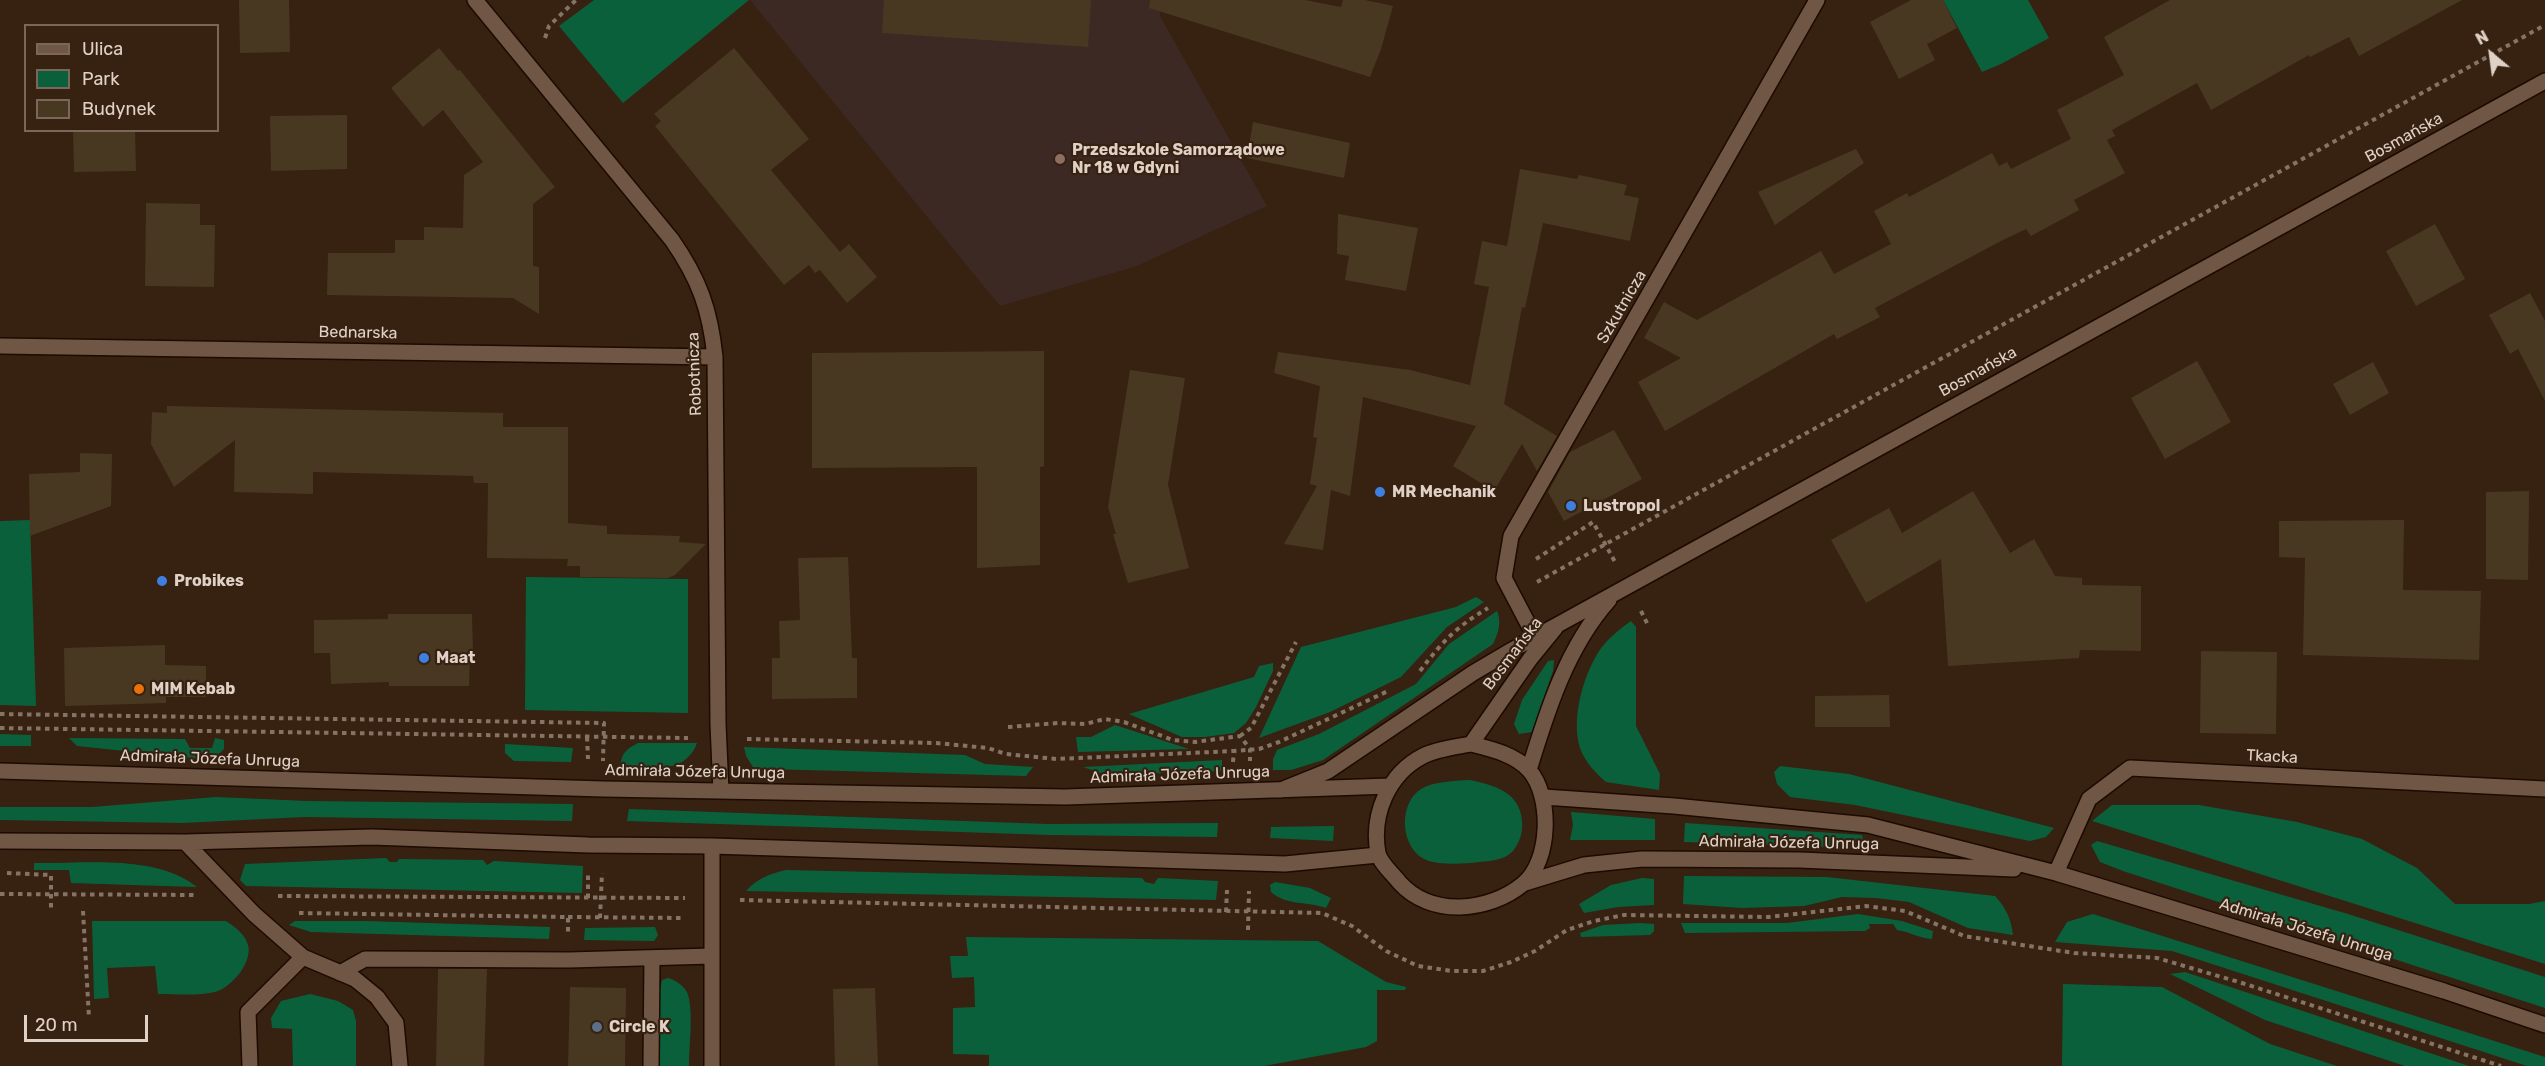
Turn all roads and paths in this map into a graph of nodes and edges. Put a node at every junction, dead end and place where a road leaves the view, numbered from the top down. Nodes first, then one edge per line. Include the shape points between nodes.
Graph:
1 (475, 0) edge
2 (576, 0) edge
3 (1817, 0) edge
4 (2545, 25) edge
5 (526, 62) junction
6 (2545, 81) edge
7 (0, 346) edge
8 (715, 357) junction
9 (1528, 565) dead end
10 (1614, 595) junction
11 (1558, 624) junction
12 (1535, 637) junction
13 (1296, 642) dead end
14 (0, 714) edge
15 (604, 723) dead end
16 (0, 728) edge
17 (1240, 736) dead end
18 (718, 738) junction
19 (1472, 744) junction
20 (1234, 751) dead end
21 (1529, 770) junction
22 (0, 771) edge
23 (1390, 786) junction
24 (2545, 789) edge
25 (721, 790) junction
26 (1281, 790) junction
27 (1544, 797) junction
28 (0, 841) edge
29 (185, 842) junction
30 (712, 846) junction
31 (1378, 855) junction
32 (0, 873) edge
33 (2056, 873) junction
34 (1525, 883) junction
35 (0, 894) edge
36 (51, 894) junction
37 (235, 895) junction
38 (712, 898) junction
39 (51, 911) dead end
40 (84, 911) dead end
41 (296, 913) dead end
42 (568, 918) junction
43 (712, 918) junction
44 (712, 956) junction
45 (303, 957) junction
46 (652, 958) junction
47 (568, 960) junction
48 (340, 973) junction
49 (89, 1018) dead end
50 (2545, 1026) edge
51 (250, 1066) edge
52 (400, 1066) edge
53 (651, 1066) edge
54 (712, 1066) edge
55 (2500, 1066) edge

1 - 5 street, Robotnicza
2 - 5 path via 549,26 544,41
3 - 12 street, Szkutnicza via 1511,536 1504,578
4 - 9 path via 1605,544 1593,522
5 - 8 street, Robotnicza via 689,264 712,324
6 - 10 street, Bosmańska
7 - 8 street, Bednarska
8 - 18 street, Robotnicza
10 - 11 street, Bosmańska
10 - 21 street via 1590,625 1565,671
11 - 12 street
11 - 19 street, Bosmańska
12 - 26 street via 1473,673 1328,771
13 - 17 path via 1251,728
14 - 15 path
16 - 18 path
18 - 20 path via 936,743 1056,759
18 - 25 street, Robotnicza
19 - 21 street via 1500,751
19 - 23 street via 1424,756 1404,769
21 - 27 street
22 - 25 street, Admirała Józefa Unruga
23 - 26 street, Admirała Józefa Unruga
23 - 31 street via 1377,821
24 - 33 street, Tkacka via 2130,768 2089,800
25 - 26 street, Admirała Józefa Unruga via 1065,797
27 - 33 street, Admirała Józefa Unruga via 1868,825
27 - 34 street via 1544,841 1539,860
28 - 29 street
29 - 30 street via 372,837
29 - 37 street
30 - 31 street via 1250,864
30 - 38 street
31 - 34 street via 1404,888 1444,907 1487,903
32 - 36 path via 51,875
33 - 34 street, Admirała Józefa Unruga via 1820,860 1642,859 1584,865
33 - 50 street, Admirała Józefa Unruga via 2444,991
35 - 36 path
36 - 37 path
36 - 39 path
37 - 38 path
37 - 45 street
38 - 43 street
38 - 55 path via 1322,913 1352,926 1386,951 1418,966 1452,971 1483,971 1511,962 1567,930 1624,915 1768,917 1866,906 1905,911 1964,936 2074,953 2157,958
40 - 49 path
41 - 42 path
42 - 43 path
42 - 47 path
43 - 44 street
44 - 46 street
44 - 54 street
45 - 48 street
45 - 51 street via 248,1012
46 - 47 street
46 - 53 street
47 - 48 street via 365,959
48 - 52 street via 355,979 377,997 396,1023

